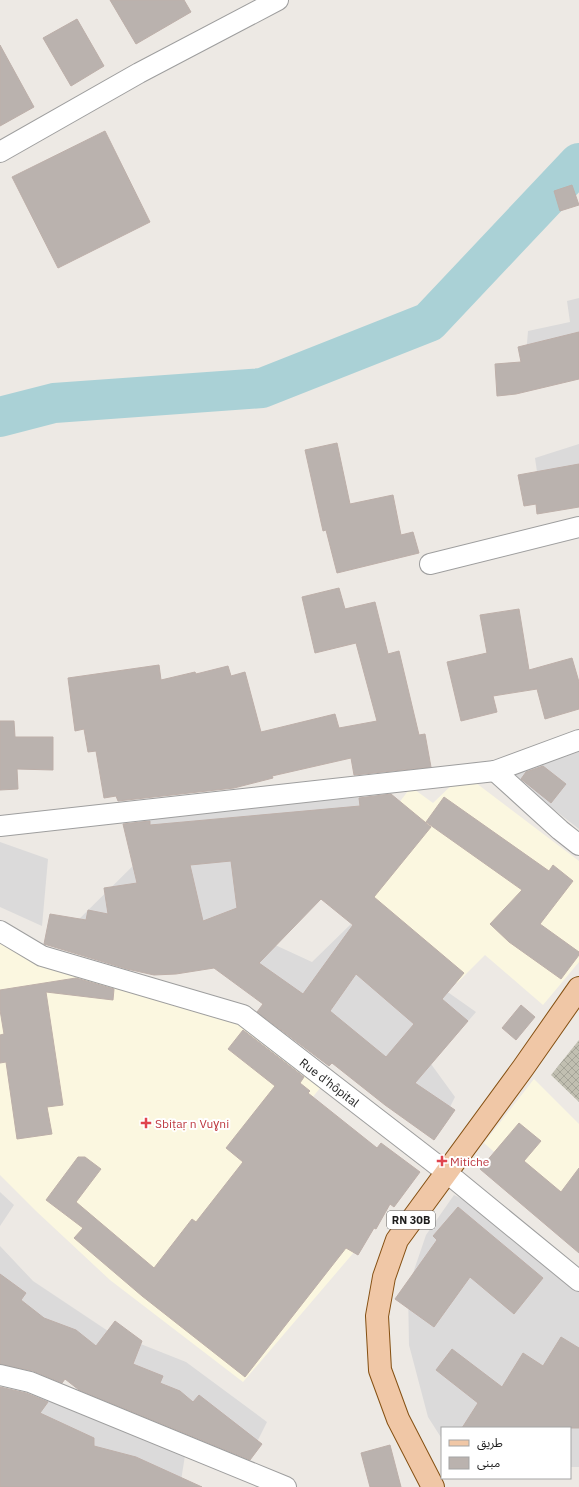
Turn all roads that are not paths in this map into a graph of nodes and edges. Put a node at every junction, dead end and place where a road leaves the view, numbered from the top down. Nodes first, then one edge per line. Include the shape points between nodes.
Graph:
1 (278, 0) edge
2 (0, 152) edge
3 (579, 527) edge
4 (430, 564) dead end
5 (579, 740) edge
6 (495, 771) junction
7 (0, 826) edge
8 (579, 844) edge
9 (0, 931) edge
10 (579, 988) edge
11 (446, 1172) junction
12 (579, 1281) edge
13 (0, 1375) edge
14 (286, 1487) edge
15 (433, 1487) edge

1 - 2 street via 140,73
3 - 4 street
5 - 6 street
6 - 7 street
6 - 8 street
9 - 11 street, Rue d'hôpital via 42,956 243,1015
10 - 11 main road, RN 30B
11 - 12 street, Rue d'hôpital
11 - 15 main road, RN 30B via 397,1240 384,1277 377,1316 380,1370 398,1419
13 - 14 street via 30,1382

